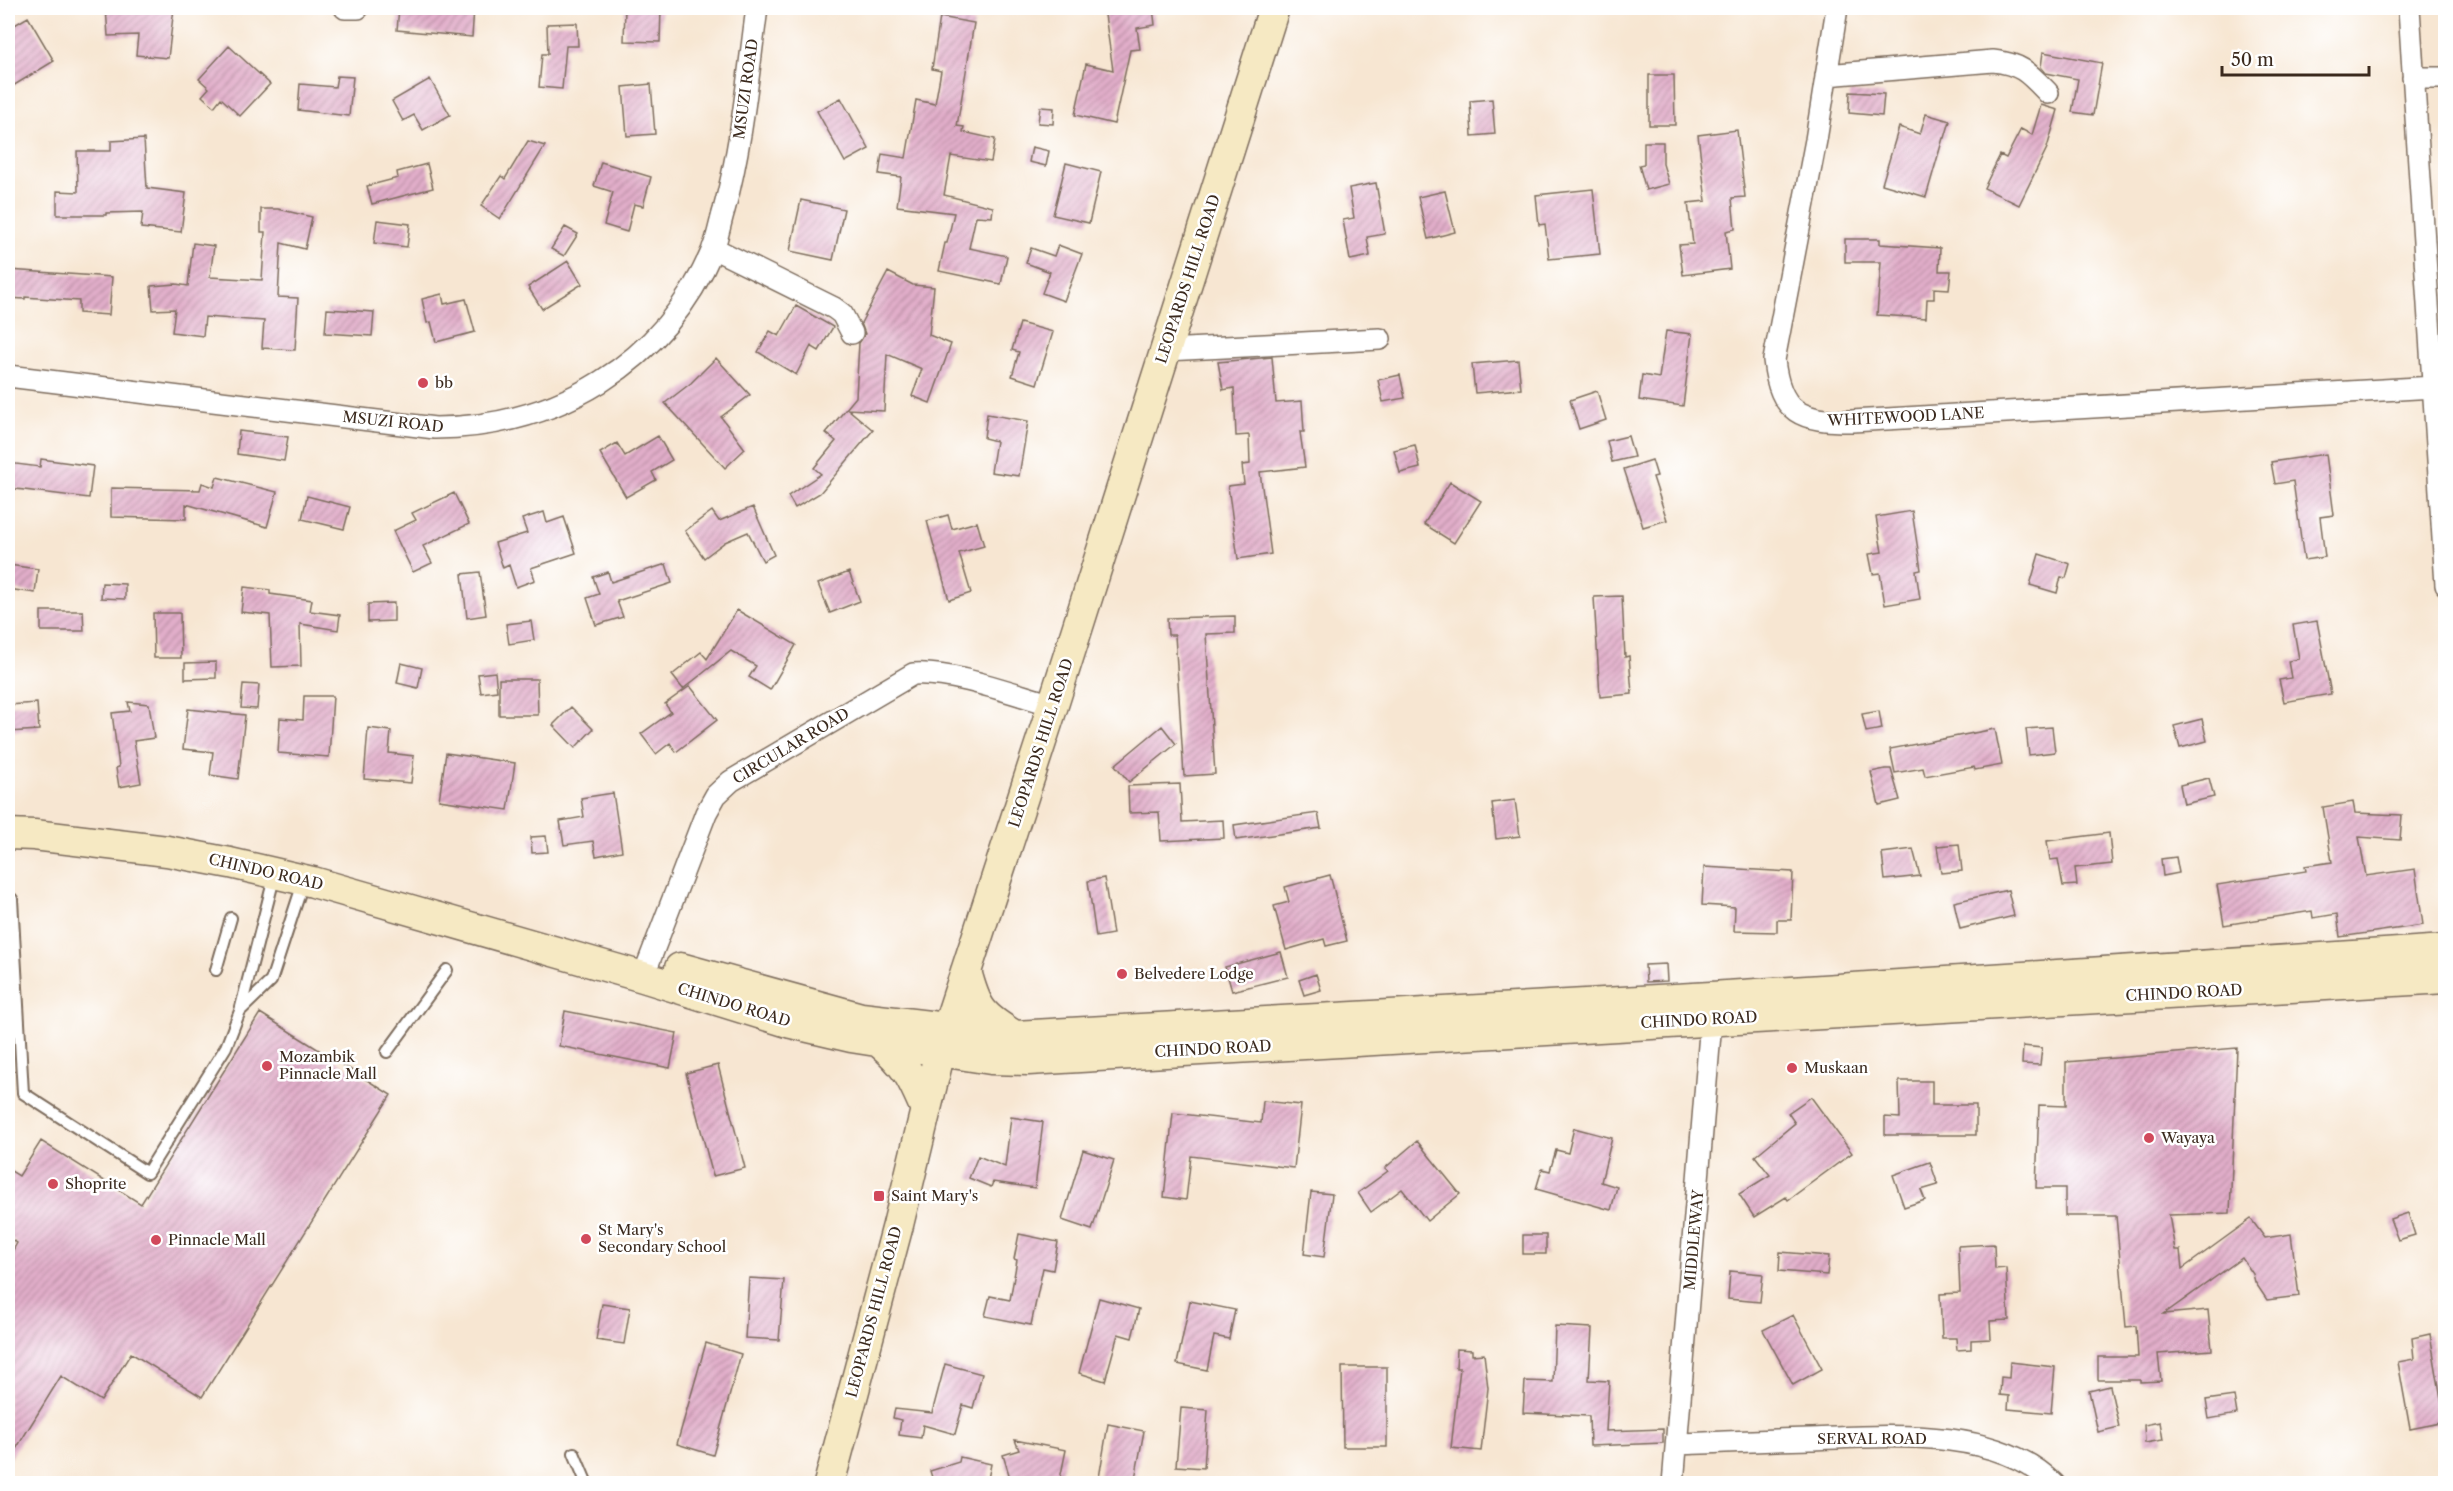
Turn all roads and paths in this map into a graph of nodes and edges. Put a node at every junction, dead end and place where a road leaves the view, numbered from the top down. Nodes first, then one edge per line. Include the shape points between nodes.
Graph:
1 (345, 8) edge
2 (358, 8) edge
3 (757, 8) edge
4 (1274, 8) edge
5 (1837, 8) edge
6 (2409, 8) edge
7 (1826, 75) junction
8 (2413, 78) junction
9 (2445, 78) edge
10 (2048, 93) dead end
11 (713, 248) junction
12 (852, 333) dead end
13 (1380, 339) dead end
14 (1166, 350) junction
15 (8, 376) edge
16 (2434, 387) junction
17 (2442, 470) edge
18 (2445, 585) edge
19 (1053, 705) junction
20 (8, 816) edge
21 (8, 834) edge
22 (275, 873) junction
23 (304, 880) junction
24 (12, 899) dead end
25 (231, 918) dead end
26 (2445, 951) edge
27 (646, 968) junction
28 (216, 970) dead end
29 (447, 970) dead end
30 (966, 971) junction
31 (2445, 978) edge
32 (1712, 1008) junction
33 (240, 1011) junction
34 (885, 1031) junction
35 (1015, 1036) junction
36 (944, 1039) junction
37 (387, 1052) dead end
38 (991, 1059) junction
39 (926, 1110) junction
40 (1678, 1444) junction
41 (574, 1453) dead end
42 (587, 1484) edge
43 (829, 1484) edge
44 (1673, 1484) edge
45 (2054, 1484) edge

1 - 2 street
3 - 11 street, MSUZI ROAD via 733,179
4 - 14 main road, LEOPARDS HILL ROAD
5 - 7 street, WHITEWOOD LANE
6 - 8 street
7 - 10 street via 1993,61 2027,70
7 - 16 street, WHITEWOOD LANE via 1774,360 1776,383 1785,402 1803,415 1821,421 1852,421
8 - 9 street
8 - 16 street
11 - 12 street via 834,308
11 - 15 street, MSUZI ROAD via 682,305 635,357 576,396 550,408 490,424 435,428
13 - 14 street
14 - 19 main road, LEOPARDS HILL ROAD
16 - 17 street
17 - 18 street
19 - 27 street, CIRCULAR ROAD via 949,677 913,674 731,781 711,804
19 - 30 main road, LEOPARDS HILL ROAD
20 - 27 main road, CHINDO ROAD via 173,833 320,864
21 - 22 main road, CHINDO ROAD via 167,851
22 - 23 main road, CHINDO ROAD
22 - 33 lane
23 - 27 main road, CHINDO ROAD
23 - 33 lane via 272,981
24 - 33 lane via 23,1093 147,1173 226,1047
25 - 28 lane
26 - 32 main road, CHINDO ROAD
27 - 34 main road, CHINDO ROAD via 861,1018
29 - 37 lane
30 - 34 main road via 950,998
30 - 35 main road via 973,999 991,1022
30 - 36 main road, LEOPARDS HILL ROAD
31 - 32 main road, CHINDO ROAD
32 - 35 main road, CHINDO ROAD
32 - 38 main road, CHINDO ROAD via 1028,1060
32 - 40 street, MIDDLEWAY
34 - 36 main road, CHINDO ROAD
34 - 39 main road
35 - 36 main road, CHINDO ROAD
36 - 38 main road, CHINDO ROAD
36 - 39 main road, LEOPARDS HILL ROAD
38 - 39 main road via 964,1069 941,1086
39 - 43 main road, LEOPARDS HILL ROAD
40 - 44 street, MIDDLEWAY
40 - 45 street, SERVAL ROAD via 1932,1438 2018,1458 2041,1470
41 - 42 lane

